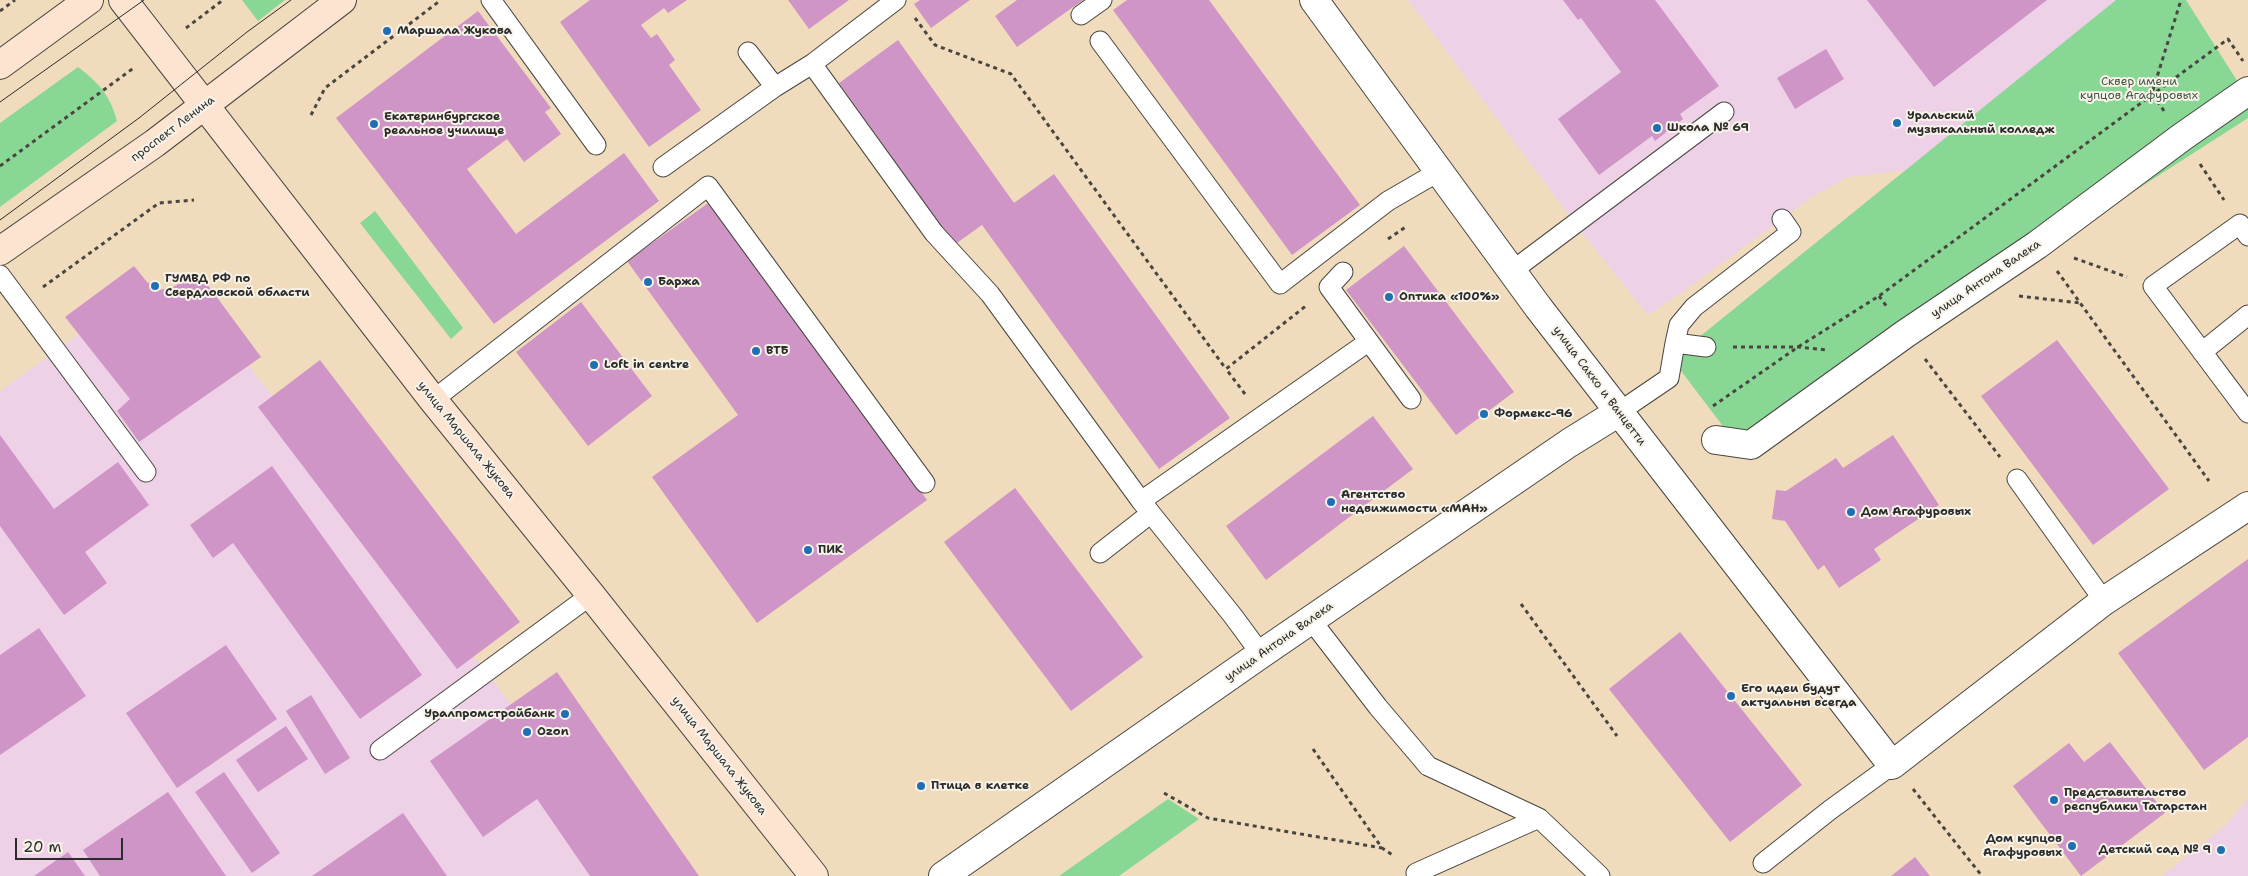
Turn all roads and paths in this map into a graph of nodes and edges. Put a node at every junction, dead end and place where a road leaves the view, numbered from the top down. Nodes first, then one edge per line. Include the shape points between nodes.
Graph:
1 (15, 0) edge
2 (89, 0) edge
3 (123, 0) edge
4 (342, 0) edge
5 (441, 0) edge
6 (491, 0) edge
7 (896, 0) edge
8 (1102, 0) edge
9 (1314, 0) edge
10 (2181, 0) edge
11 (0, 11) edge
12 (912, 15) dead end
13 (1081, 15) dead end
14 (1100, 41) dead end
15 (748, 52) dead end
16 (812, 64) junction
17 (0, 65) edge
18 (2248, 67) edge
19 (114, 83) dead end
20 (775, 88) junction
21 (2248, 90) edge
22 (2152, 93) junction
23 (204, 106) junction
24 (1724, 112) dead end
25 (311, 114) dead end
26 (2182, 137) junction
27 (596, 145) dead end
28 (0, 166) edge
29 (663, 167) dead end
30 (1438, 172) junction
31 (194, 200) dead end
32 (1782, 219) dead end
33 (1407, 226) dead end
34 (2244, 230) edge
35 (1391, 237) dead end
36 (2037, 245) junction
37 (0, 251) edge
38 (1512, 271) junction
39 (1343, 272) dead end
40 (0, 275) edge
41 (2153, 286) junction
42 (1330, 287) junction
43 (1968, 291) junction
44 (1879, 296) junction
45 (2081, 303) junction
46 (20, 304) junction
47 (2248, 315) edge
48 (1905, 334) junction
49 (1368, 342) junction
50 (1675, 343) junction
51 (1706, 347) joint
52 (1798, 347) junction
53 (1828, 350) dead end
54 (2202, 352) junction
55 (1226, 369) junction
56 (1248, 399) dead end
57 (1410, 399) dead end
58 (433, 400) junction
59 (1710, 408) dead end
60 (1618, 412) junction
61 (2248, 412) edge
62 (1716, 440) dead end
63 (146, 472) dead end
64 (2017, 479) joint
65 (2209, 481) dead end
66 (925, 482) dead end
67 (2248, 506) edge
68 (1146, 507) junction
69 (1100, 553) dead end
70 (591, 595) junction
71 (2104, 601) junction
72 (1521, 604) dead end
73 (1311, 620) junction
74 (1261, 654) junction
75 (1617, 736) dead end
76 (1313, 749) dead end
77 (380, 750) dead end
78 (1892, 766) junction
79 (1912, 788) dead end
80 (1164, 793) dead end
81 (1539, 818) junction
82 (1763, 863) dead end
83 (1416, 873) dead end
84 (814, 876) edge
85 (943, 876) edge
86 (1600, 876) edge
87 (1982, 876) edge

1 - 11 path
2 - 17 street
3 - 23 street, улица Маршала Жукова
4 - 23 street, проспект Ленина
5 - 25 path via 325,88
6 - 27 lane
7 - 16 lane
8 - 13 lane
9 - 30 street, улица Сакко и Ванцетти
10 - 22 path
12 - 55 path via 935,44 1011,74
14 - 30 lane via 1280,284 1388,201
15 - 20 lane
16 - 20 lane
16 - 68 lane via 934,233 990,294
18 - 22 path via 2228,39
19 - 28 path
20 - 29 lane
21 - 26 street, улица Антона Валека
22 - 26 path
22 - 44 path
23 - 37 street, проспект Ленина
23 - 58 street, улица Маршала Жукова
24 - 38 lane
26 - 34 path
26 - 36 street, улица Антона Валека
30 - 38 street, улица Сакко и Ванцетти
31 - 46 path via 159,203
32 - 50 lane via 1791,232 1694,307 1679,325
33 - 35 path
34 - 41 lane
36 - 41 path
36 - 43 street, улица Антона Валека
36 - 45 path
38 - 60 street, улица Сакко и Ванцетти
39 - 42 lane
40 - 46 lane
41 - 54 lane
42 - 49 lane
42 - 55 path
43 - 45 path
43 - 48 street, улица Антона Валека
44 - 48 path
44 - 52 path
45 - 65 path
46 - 63 lane
47 - 54 lane
48 - 62 street, улица Антона Валека via 1751,445
48 - 64 path
49 - 57 lane
49 - 68 lane
50 - 51 lane
50 - 60 lane via 1669,378
51 - 52 path
52 - 53 path
52 - 59 path
54 - 61 lane
55 - 56 path
58 - 66 lane via 708,186
58 - 70 street, улица Маршала Жукова
60 - 73 street, улица Антона Валека via 1569,442
60 - 78 street, улица Сакко и Ванцетти
64 - 71 lane
67 - 71 street
68 - 69 lane
68 - 74 lane
70 - 77 lane
70 - 84 street, улица Маршала Жукова
71 - 78 street
72 - 75 path
73 - 74 street, улица Антона Валека
73 - 81 lane via 1428,766
74 - 85 street, улица Антона Валека
76 - 80 path via 1382,848 1208,818
78 - 82 lane
79 - 87 path
81 - 83 lane
81 - 86 lane

